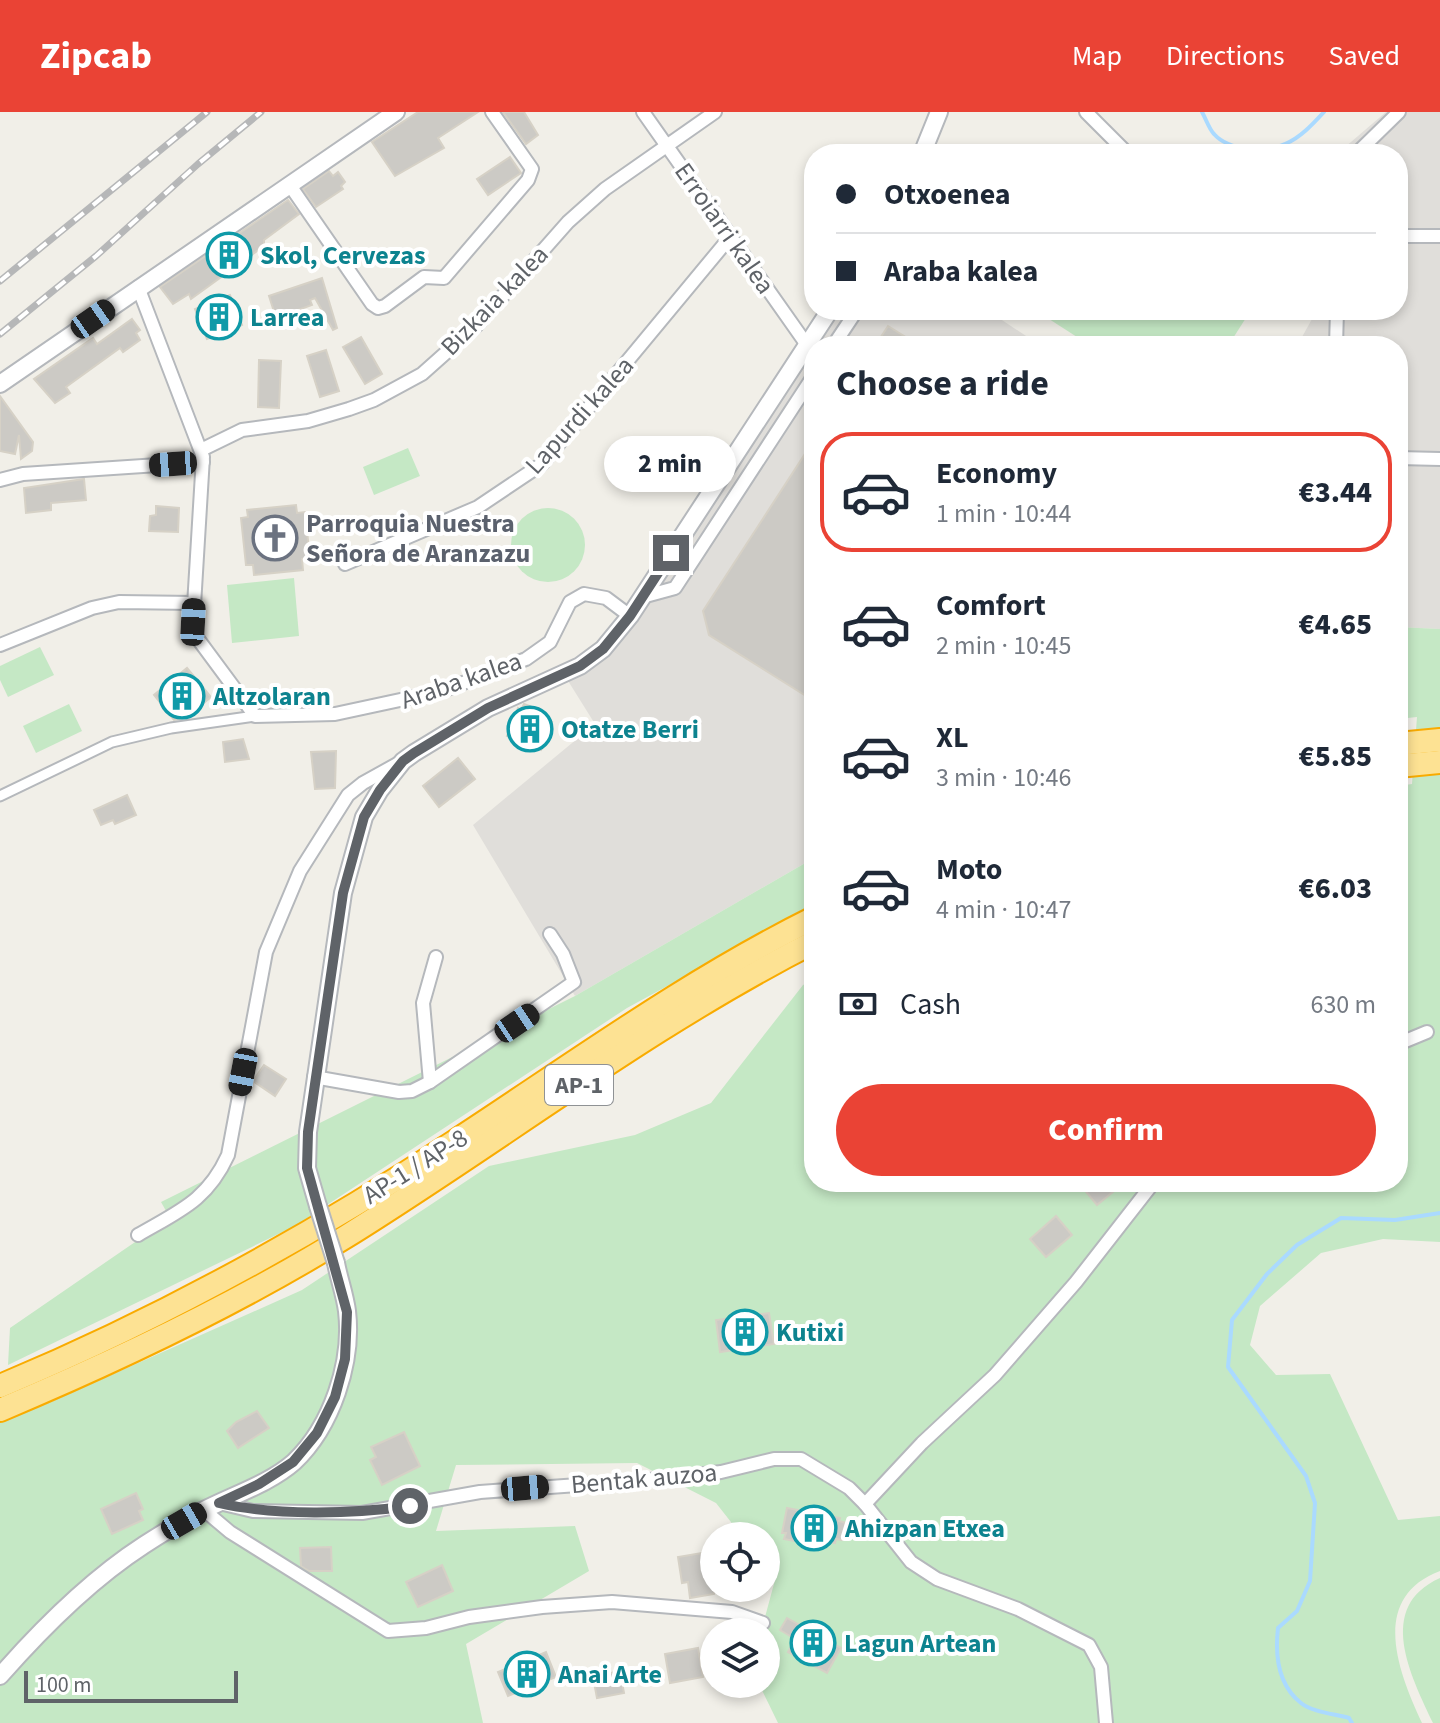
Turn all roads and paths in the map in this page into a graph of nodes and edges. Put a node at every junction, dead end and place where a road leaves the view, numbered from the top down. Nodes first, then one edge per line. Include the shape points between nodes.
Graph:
1 (396, 112) edge
2 (492, 112) edge
3 (643, 112) edge
4 (715, 112) edge
5 (1086, 112) edge
6 (1399, 112) edge
7 (937, 115) edge
8 (666, 144) junction
9 (926, 144) edge
10 (1118, 144) edge
11 (1366, 144) edge
12 (289, 184) junction
13 (731, 236) junction
14 (1408, 236) edge
15 (1440, 236) edge
16 (138, 287) junction
17 (804, 341) edge
18 (804, 350) edge
19 (0, 384) edge
20 (804, 390) edge
21 (202, 456) junction
22 (1408, 458) edge
23 (1440, 459) edge
24 (0, 480) edge
25 (345, 564) dead end
26 (642, 597) junction
27 (194, 603) junction
28 (630, 616) junction
29 (0, 645) edge
30 (255, 716) junction
31 (1440, 740) edge
32 (1408, 743) edge
33 (403, 761) junction
34 (1440, 762) edge
35 (1408, 765) edge
36 (0, 796) edge
37 (804, 924) edge
38 (550, 934) dead end
39 (804, 948) edge
40 (436, 957) dead end
41 (1427, 1032) dead end
42 (1408, 1040) edge
43 (314, 1077) junction
44 (430, 1082) junction
45 (1146, 1192) edge
46 (138, 1235) dead end
47 (0, 1386) edge
48 (0, 1410) edge
49 (865, 1504) junction
50 (212, 1506) junction
51 (749, 1618) edge
52 (0, 1676) edge
53 (1106, 1723) edge

1 - 12 street
2 - 12 street via 532,169 528,180 444,278 424,277 385,306 372,304
3 - 8 street, Erroiarri kalea
4 - 8 street, Bizkaia kalea
5 - 10 street
6 - 11 street
7 - 9 street
8 - 13 street, Erroiarri kalea
8 - 21 street, Bizkaia kalea via 568,222 477,325 422,374 349,409 242,430
12 - 16 street
13 - 17 street, Erroiarri kalea
13 - 25 street, Lapurdi kalea via 542,464 478,507
14 - 15 street
16 - 19 street
16 - 21 street
18 - 26 street
20 - 26 street via 675,588
21 - 24 street, Bizkaia kalea
21 - 27 street
22 - 23 street
26 - 28 street
27 - 29 street via 119,602
27 - 30 street via 195,635
28 - 30 street, Araba kalea via 606,598 584,594 570,602 550,642 526,659 442,691 335,714
28 - 33 street via 603,649 580,666 488,708
30 - 36 street, Araba kalea via 112,742
31 - 32 highway
33 - 43 street via 364,817 343,893
33 - 46 street via 348,795 300,871 266,952 228,1155 217,1179 193,1202
34 - 35 highway
37 - 47 highway, AP-1 / AP-8 / AP-1 via 673,997 305,1236 174,1307
38 - 44 street via 574,982
39 - 48 highway, AP-1 / AP-8 / AP-1 via 672,1024 315,1255 183,1326
40 - 44 street via 423,1003
41 - 42 street
43 - 44 street via 399,1092
43 - 50 street, bridge via 307,1168 347,1312 345,1359 335,1397 317,1433 293,1462
45 - 49 street via 995,1375
49 - 50 street, Bentak auzoa via 829,1474 801,1459 787,1458 721,1472 480,1492 362,1513
49 - 53 street, Bentak auzoa via 911,1562 937,1579 1018,1609 1089,1645 1101,1667
50 - 51 street via 230,1532 388,1631 542,1607 612,1602
50 - 52 street via 94,1582

